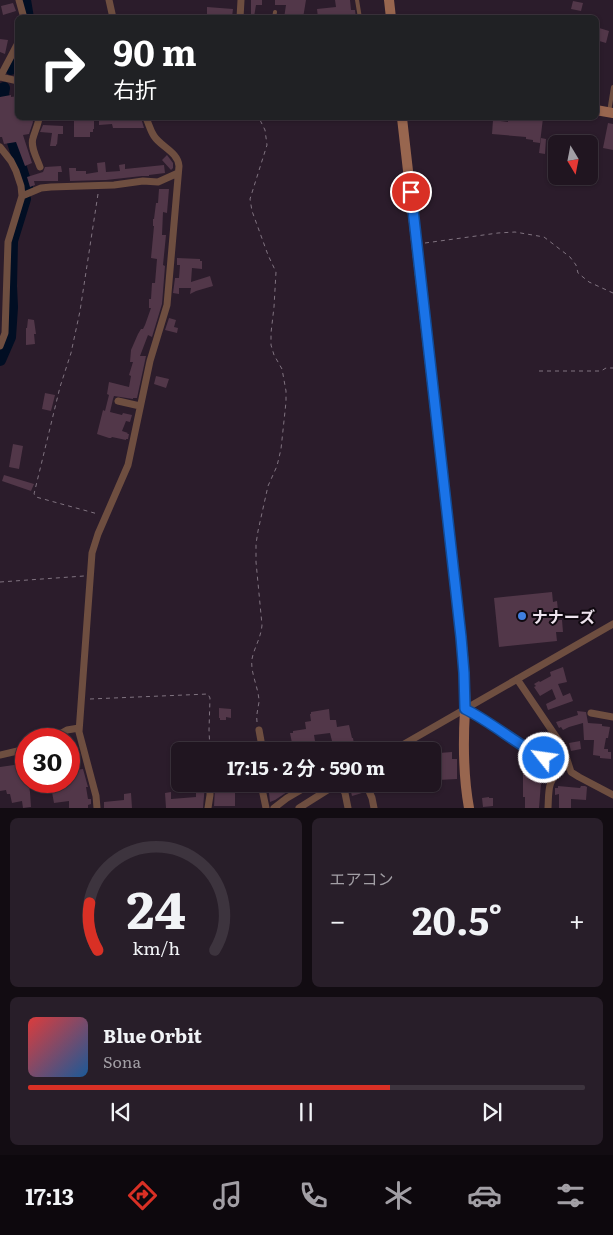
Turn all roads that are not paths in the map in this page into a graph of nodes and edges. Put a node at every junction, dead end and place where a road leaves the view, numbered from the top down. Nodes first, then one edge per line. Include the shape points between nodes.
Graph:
1 (19, 0) edge
2 (109, 0) edge
3 (241, 0) edge
4 (357, 0) edge
5 (389, 0) edge
6 (275, 12) dead end
7 (23, 15) edge
8 (112, 15) edge
9 (240, 15) edge
10 (274, 15) edge
11 (360, 15) edge
12 (391, 15) edge
13 (15, 49) edge
14 (0, 77) edge
15 (15, 80) edge
16 (613, 87) edge
17 (611, 112) edge
18 (39, 120) edge
19 (147, 120) edge
20 (402, 120) edge
21 (0, 147) edge
22 (40, 167) dead end
23 (178, 173) junction
24 (22, 196) junction
25 (0, 346) edge
26 (118, 401) dead end
27 (140, 406) junction
28 (613, 624) edge
29 (518, 680) junction
30 (465, 709) junction
31 (592, 713) dead end
32 (613, 717) edge
33 (79, 728) edge
34 (259, 730) road end
35 (80, 738) edge
36 (260, 742) edge
37 (408, 742) edge
38 (15, 752) edge
39 (0, 755) edge
40 (565, 767) junction
41 (210, 792) edge
42 (263, 792) edge
43 (297, 792) edge
44 (326, 792) edge
45 (344, 792) edge
46 (369, 792) edge
47 (613, 795) edge
48 (96, 808) edge
49 (208, 808) edge
50 (266, 808) edge
51 (274, 808) edge
52 (299, 808) edge
53 (348, 808) edge
54 (374, 808) edge
55 (469, 808) edge
56 (548, 808) edge

1 - 7 street
2 - 8 street
3 - 9 street
4 - 11 lane
5 - 12 street
6 - 10 lane
13 - 14 street
14 - 15 street
16 - 17 lane
18 - 22 street via 32,143
19 - 23 street via 159,143 178,161
20 - 30 street via 461,637
21 - 24 street via 16,172
23 - 24 street via 158,182 46,188
23 - 27 street via 167,305
24 - 25 street via 8,242 5,333
26 - 27 street
27 - 33 street via 128,465 92,552
28 - 29 street
29 - 30 street
29 - 40 street via 563,747
30 - 37 street
30 - 40 street via 535,754
30 - 55 street via 464,761
31 - 32 street
34 - 36 street
35 - 48 street via 96,796
38 - 39 street
40 - 47 street
40 - 56 street via 554,775 549,785
41 - 49 street
42 - 50 street
43 - 51 street
44 - 52 street
45 - 53 street
46 - 54 street

